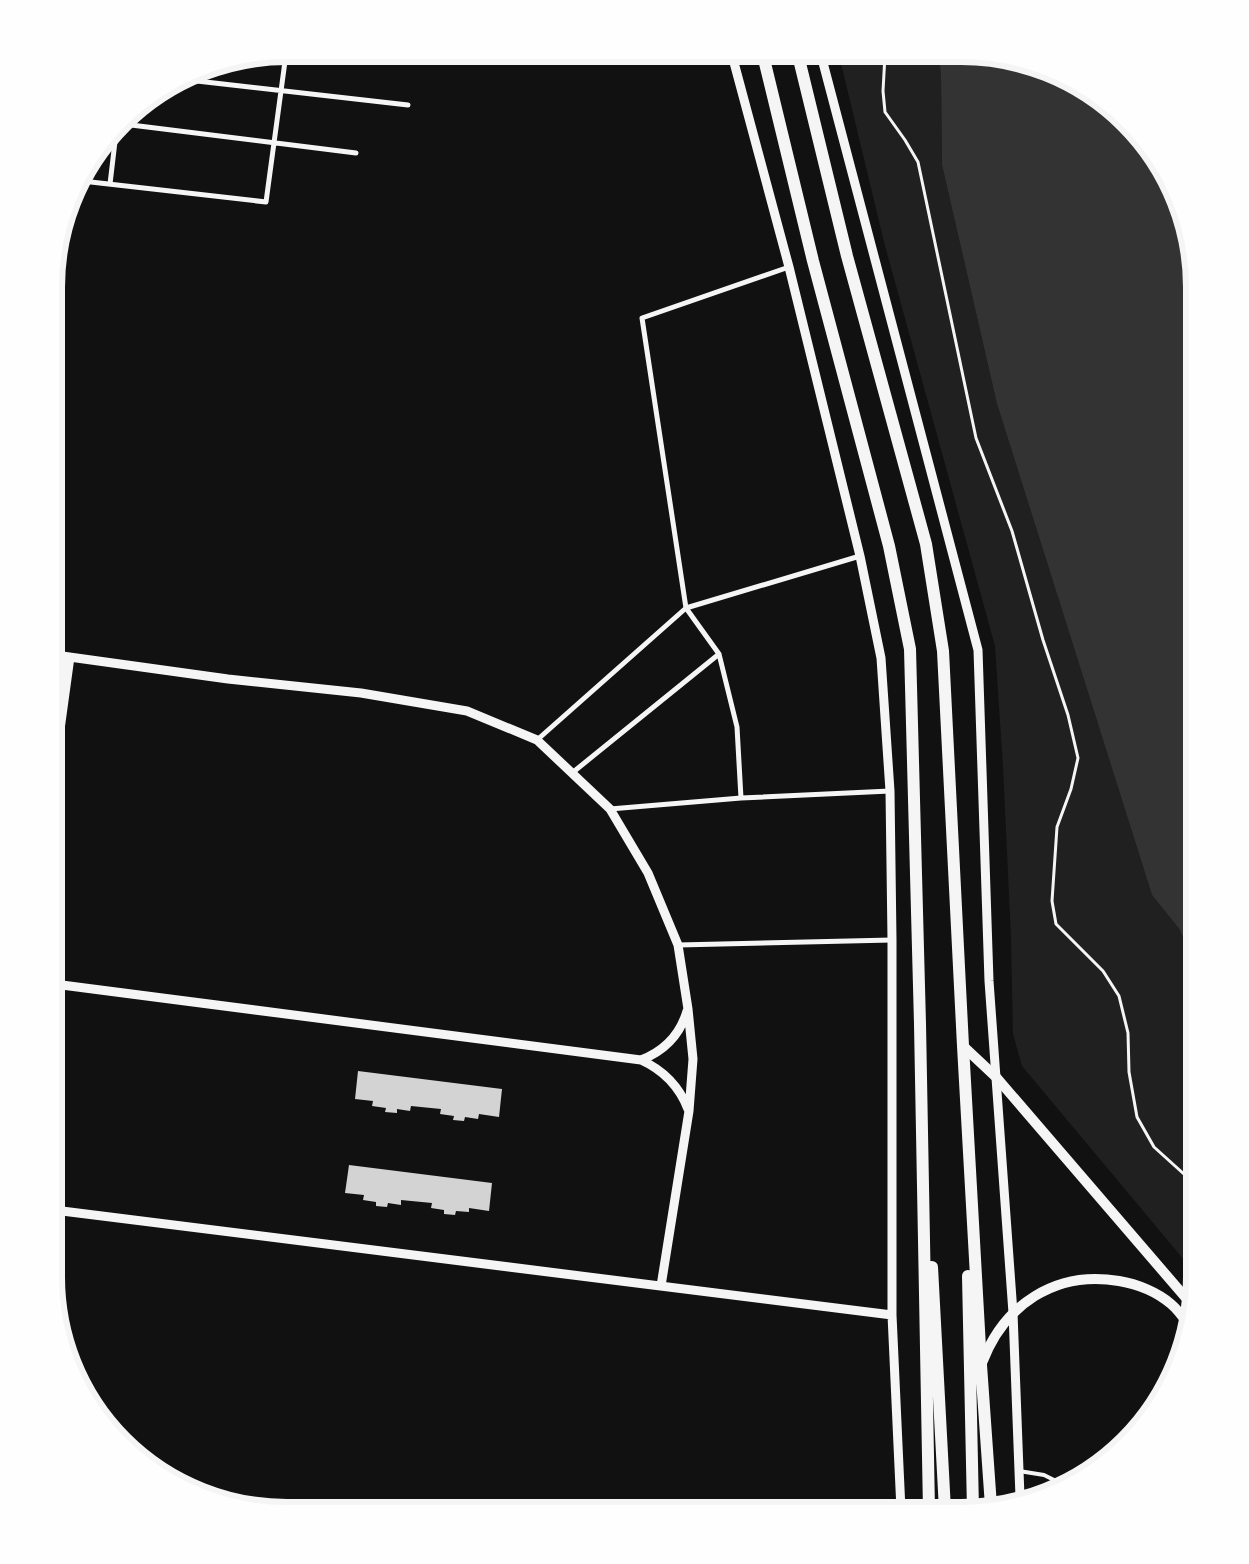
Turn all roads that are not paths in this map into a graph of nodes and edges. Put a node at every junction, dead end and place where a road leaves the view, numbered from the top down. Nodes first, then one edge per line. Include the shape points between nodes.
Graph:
1 (285, 62) edge
2 (734, 62) edge
3 (765, 62) edge
4 (800, 62) edge
5 (823, 62) edge
6 (198, 81) edge
7 (281, 91) junction
8 (408, 106) dead end
9 (131, 125) edge
10 (115, 143) edge
11 (274, 143) junction
12 (356, 153) dead end
13 (89, 182) edge
14 (110, 184) junction
15 (788, 267) junction
16 (860, 556) junction
17 (686, 608) junction
18 (719, 654) junction
19 (62, 656) edge
20 (70, 657) junction
21 (62, 715) edge
22 (537, 740) junction
23 (572, 773) junction
24 (890, 791) junction
25 (742, 798) junction
26 (610, 809) junction
27 (892, 940) junction
28 (678, 945) junction
29 (62, 985) edge
30 (688, 1009) junction
31 (920, 1024) junction
32 (963, 1046) junction
33 (641, 1060) junction
34 (996, 1077) junction
35 (689, 1112) junction
36 (62, 1211) edge
37 (661, 1286) junction
38 (1186, 1298) edge
39 (1013, 1313) junction
40 (892, 1315) junction
41 (1183, 1318) edge
42 (981, 1365) junction
43 (1019, 1471) junction
44 (1055, 1481) edge
45 (1020, 1494) edge
46 (991, 1500) edge
47 (973, 1501) edge
48 (901, 1502) edge
49 (929, 1502) edge
50 (945, 1502) edge

1 - 7 street
2 - 15 street
3 - 31 main road via 889,546 910,649
4 - 32 main road via 847,256 926,544 934,592 943,651
5 - 34 street via 978,650 989,982
6 - 7 street
7 - 8 street
7 - 11 street
9 - 11 street
10 - 14 street
11 - 12 street
11 - 14 street via 266,202
13 - 14 street
15 - 16 street
15 - 17 street via 642,318
16 - 17 street
16 - 24 street via 880,658
17 - 18 street
17 - 22 street
18 - 23 street
18 - 25 street via 737,727
19 - 20 street
20 - 21 street
20 - 22 street via 361,693 467,711
22 - 23 street
23 - 26 street
24 - 25 street
24 - 27 street
25 - 26 street
26 - 28 street via 648,873
27 - 28 street
27 - 40 street
28 - 30 street
29 - 33 street
30 - 33 street via 680,1030 673,1038 658,1052
30 - 35 street via 693,1060
31 - 49 main road
31 - 50 main road
32 - 34 main road
32 - 42 main road
32 - 47 main road
33 - 35 street via 671,1080 679,1089
34 - 38 main road
34 - 39 street
35 - 37 street
36 - 37 street
37 - 40 street
39 - 41 main road via 1045,1290 1093,1279 1126,1282 1142,1288 1171,1304
39 - 42 main road via 995,1334
39 - 43 street
40 - 48 street
42 - 46 main road
43 - 44 lane via 1044,1475
43 - 45 street

